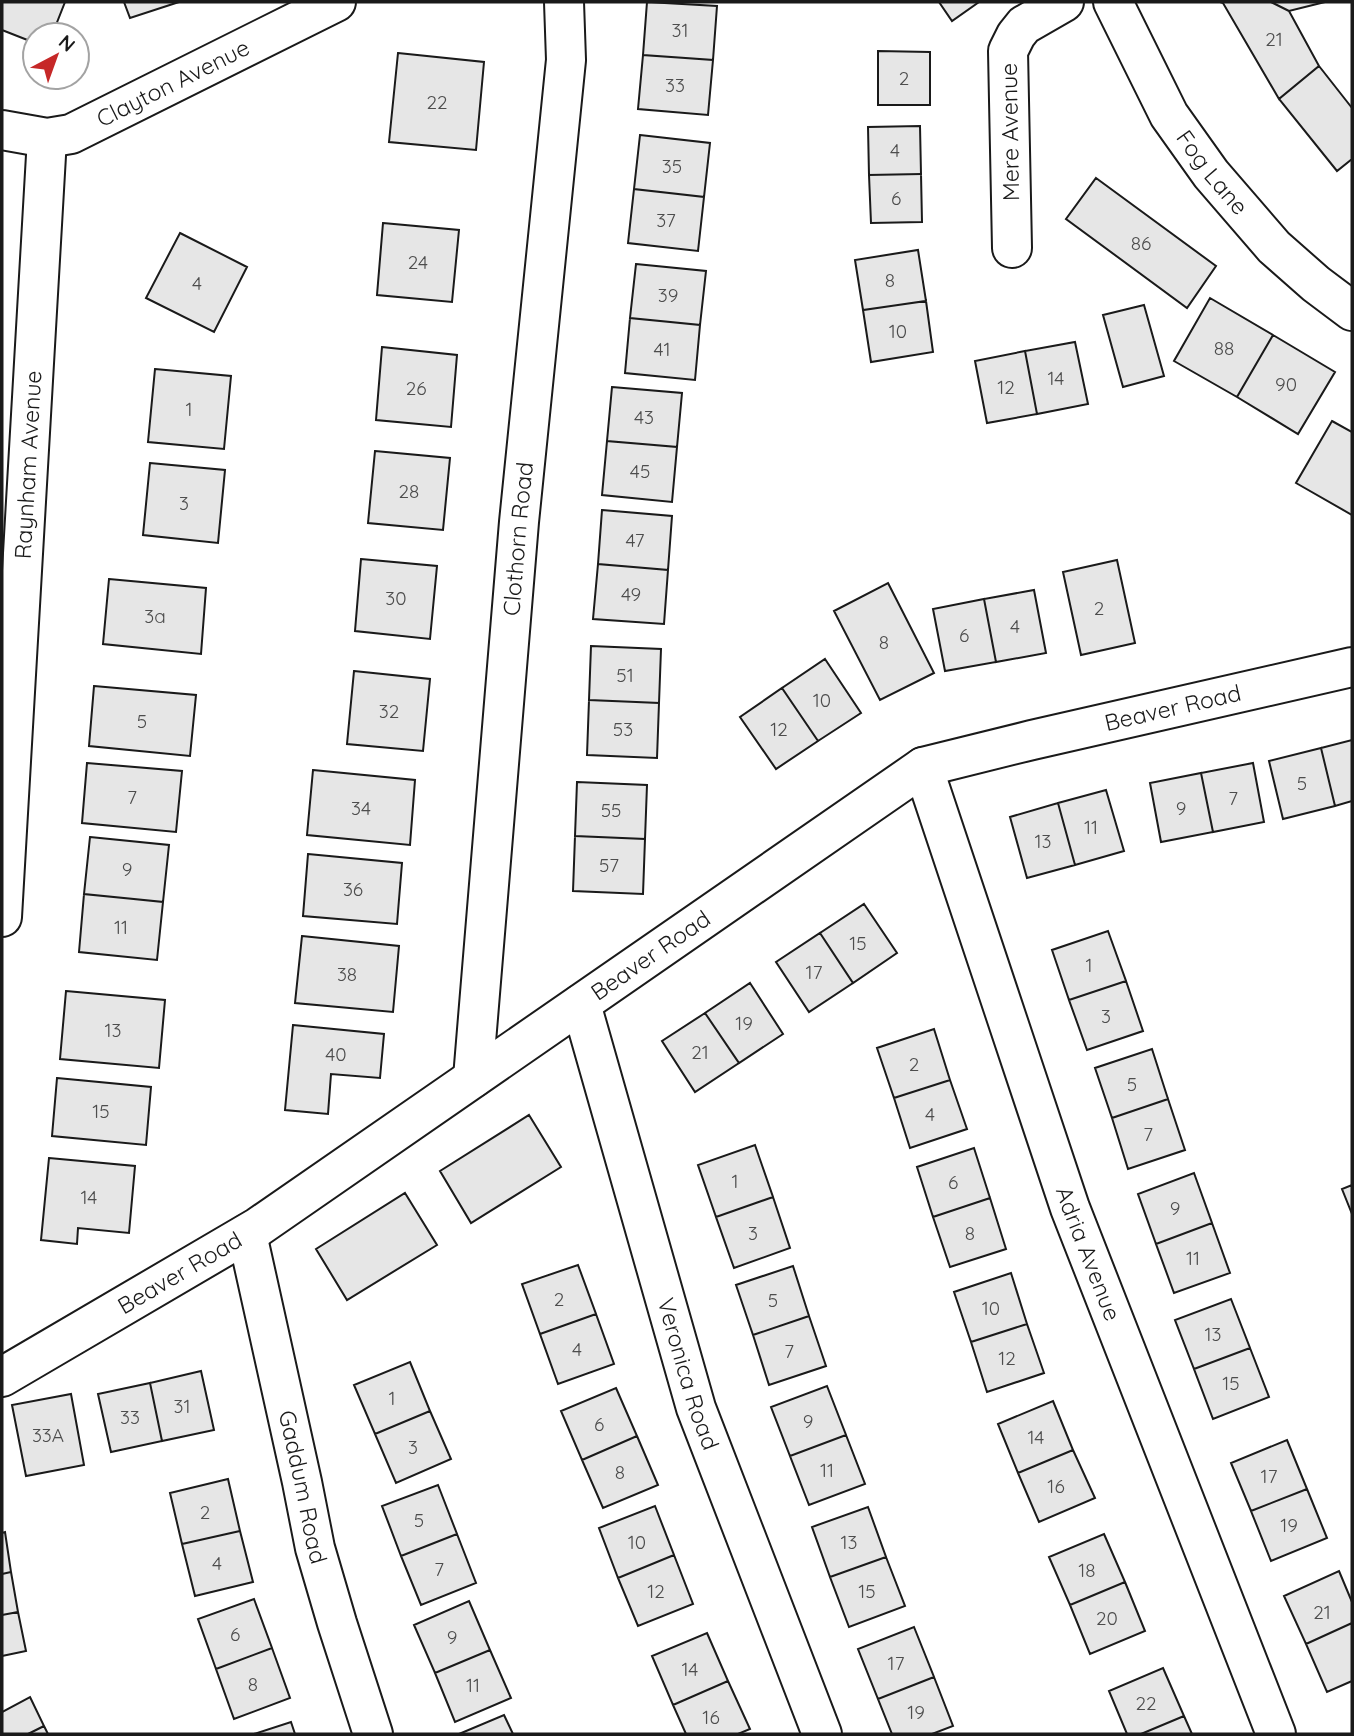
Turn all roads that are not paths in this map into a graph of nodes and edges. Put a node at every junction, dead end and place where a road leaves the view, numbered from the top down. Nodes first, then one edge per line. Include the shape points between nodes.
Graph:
1 (336, 2) edge
2 (564, 2) edge
3 (1064, 2) edge
4 (1112, 2) edge
5 (2, 130) edge
6 (47, 138) junction
7 (1012, 248) dead end
8 (1352, 311) edge
9 (1352, 667) edge
10 (923, 767) junction
11 (2, 917) edge
12 (581, 1004) junction
13 (473, 1078) junction
14 (247, 1234) junction
15 (2, 1377) edge
16 (373, 1734) edge
17 (822, 1734) edge
18 (1276, 1734) edge

1 - 6 street, Clayton Avenue via 71,134
2 - 13 street, Clothorn Road via 565,60 519,522
3 - 7 street, Mere Avenue via 1024,26 1008,51
4 - 8 street, Fog Lane via 1169,115 1211,174 1274,247
5 - 6 street, Clayton Avenue
6 - 11 street, Raynham Avenue
9 - 10 street, Beaver Road
10 - 12 street, Beaver Road
10 - 18 street, Adria Avenue via 1070,1208
12 - 13 street, Beaver Road
12 - 17 street, Veronica Road via 696,1408
13 - 14 street, Beaver Road
14 - 15 street, Beaver Road
14 - 16 street, Gaddum Road via 315,1548

